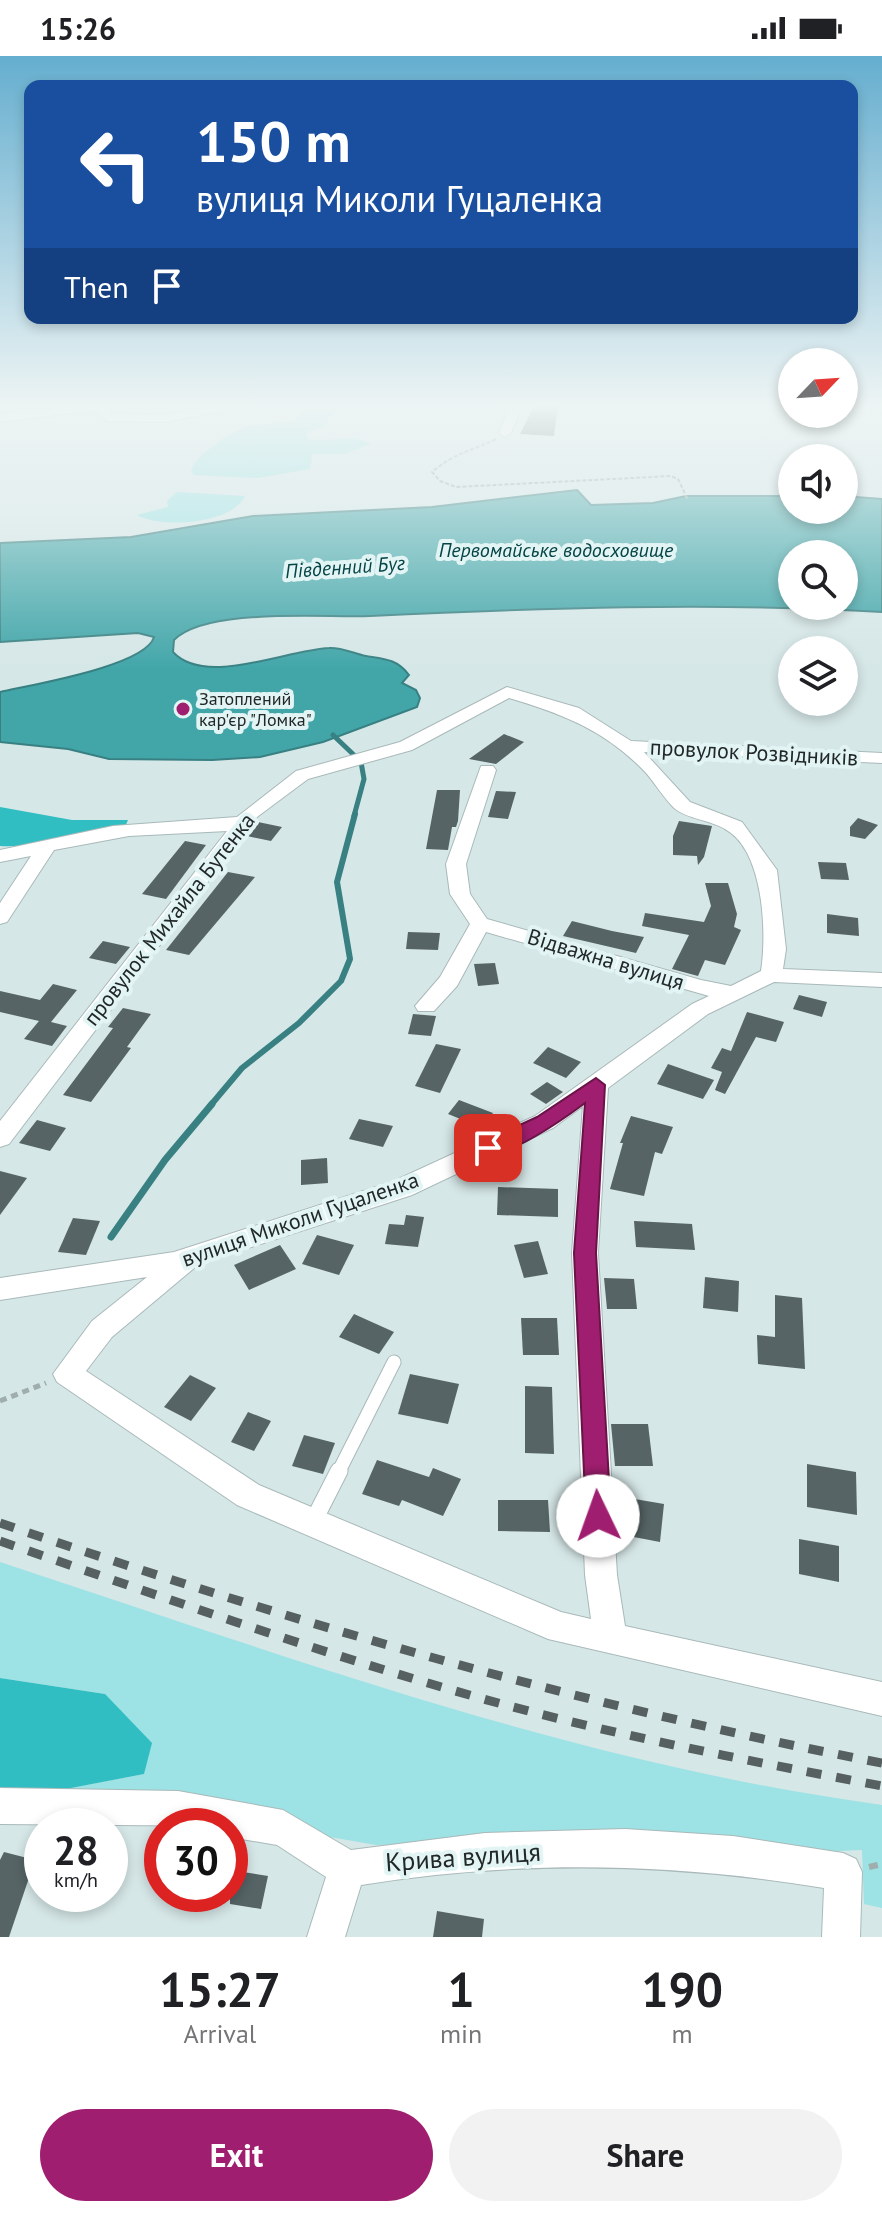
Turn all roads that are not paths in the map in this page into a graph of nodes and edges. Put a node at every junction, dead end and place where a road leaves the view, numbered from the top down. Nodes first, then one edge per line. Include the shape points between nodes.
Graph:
1 (507, 692) joint
2 (626, 746) junction
3 (882, 758) edge
4 (487, 770) dead end
5 (241, 822) junction
6 (45, 850) junction
7 (0, 856) edge
8 (0, 918) edge
9 (480, 924) junction
10 (771, 975) junction
11 (882, 980) edge
12 (733, 993) junction
13 (426, 1006) dead end
14 (596, 1085) junction
15 (0, 1138) edge
16 (191, 1256) junction
17 (0, 1289) edge
18 (394, 1362) dead end
19 (311, 1525) junction
20 (611, 1640) junction
21 (882, 1699) edge
22 (0, 1806) edge
23 (347, 1869) junction
24 (326, 1937) edge
25 (841, 1937) edge

1 - 2 street, провулок Розвідників via 573,712
1 - 5 street, провулок Михайла Бутенка via 406,746 302,775
2 - 3 street, провулок Розвідників
2 - 10 street, провулок Розвідників via 683,806 735,826 767,870 775,949
4 - 9 street via 456,864 460,894
5 - 6 street via 126,831
5 - 15 street, провулок Михайла Бутенка
6 - 7 street
6 - 8 street
9 - 12 street, Відважна вулиця via 533,935 702,989
9 - 13 street via 449,981
10 - 11 street, вулиця Миколи Гуцаленка
10 - 12 street, вулиця Миколи Гуцаленка
12 - 14 street, вулиця Миколи Гуцаленка via 700,1009
14 - 16 street, вулиця Миколи Гуцаленка via 544,1122 403,1188
14 - 20 street via 585,1253 601,1575
16 - 17 street, вулиця Миколи Гуцаленка
16 - 19 street via 102,1329 67,1374 248,1495
18 - 19 lane
19 - 20 street via 560,1628
20 - 21 street
22 - 23 street via 178,1809 283,1828
23 - 24 street
23 - 25 street, Крива вулиця via 428,1855 593,1849 716,1853 843,1872

